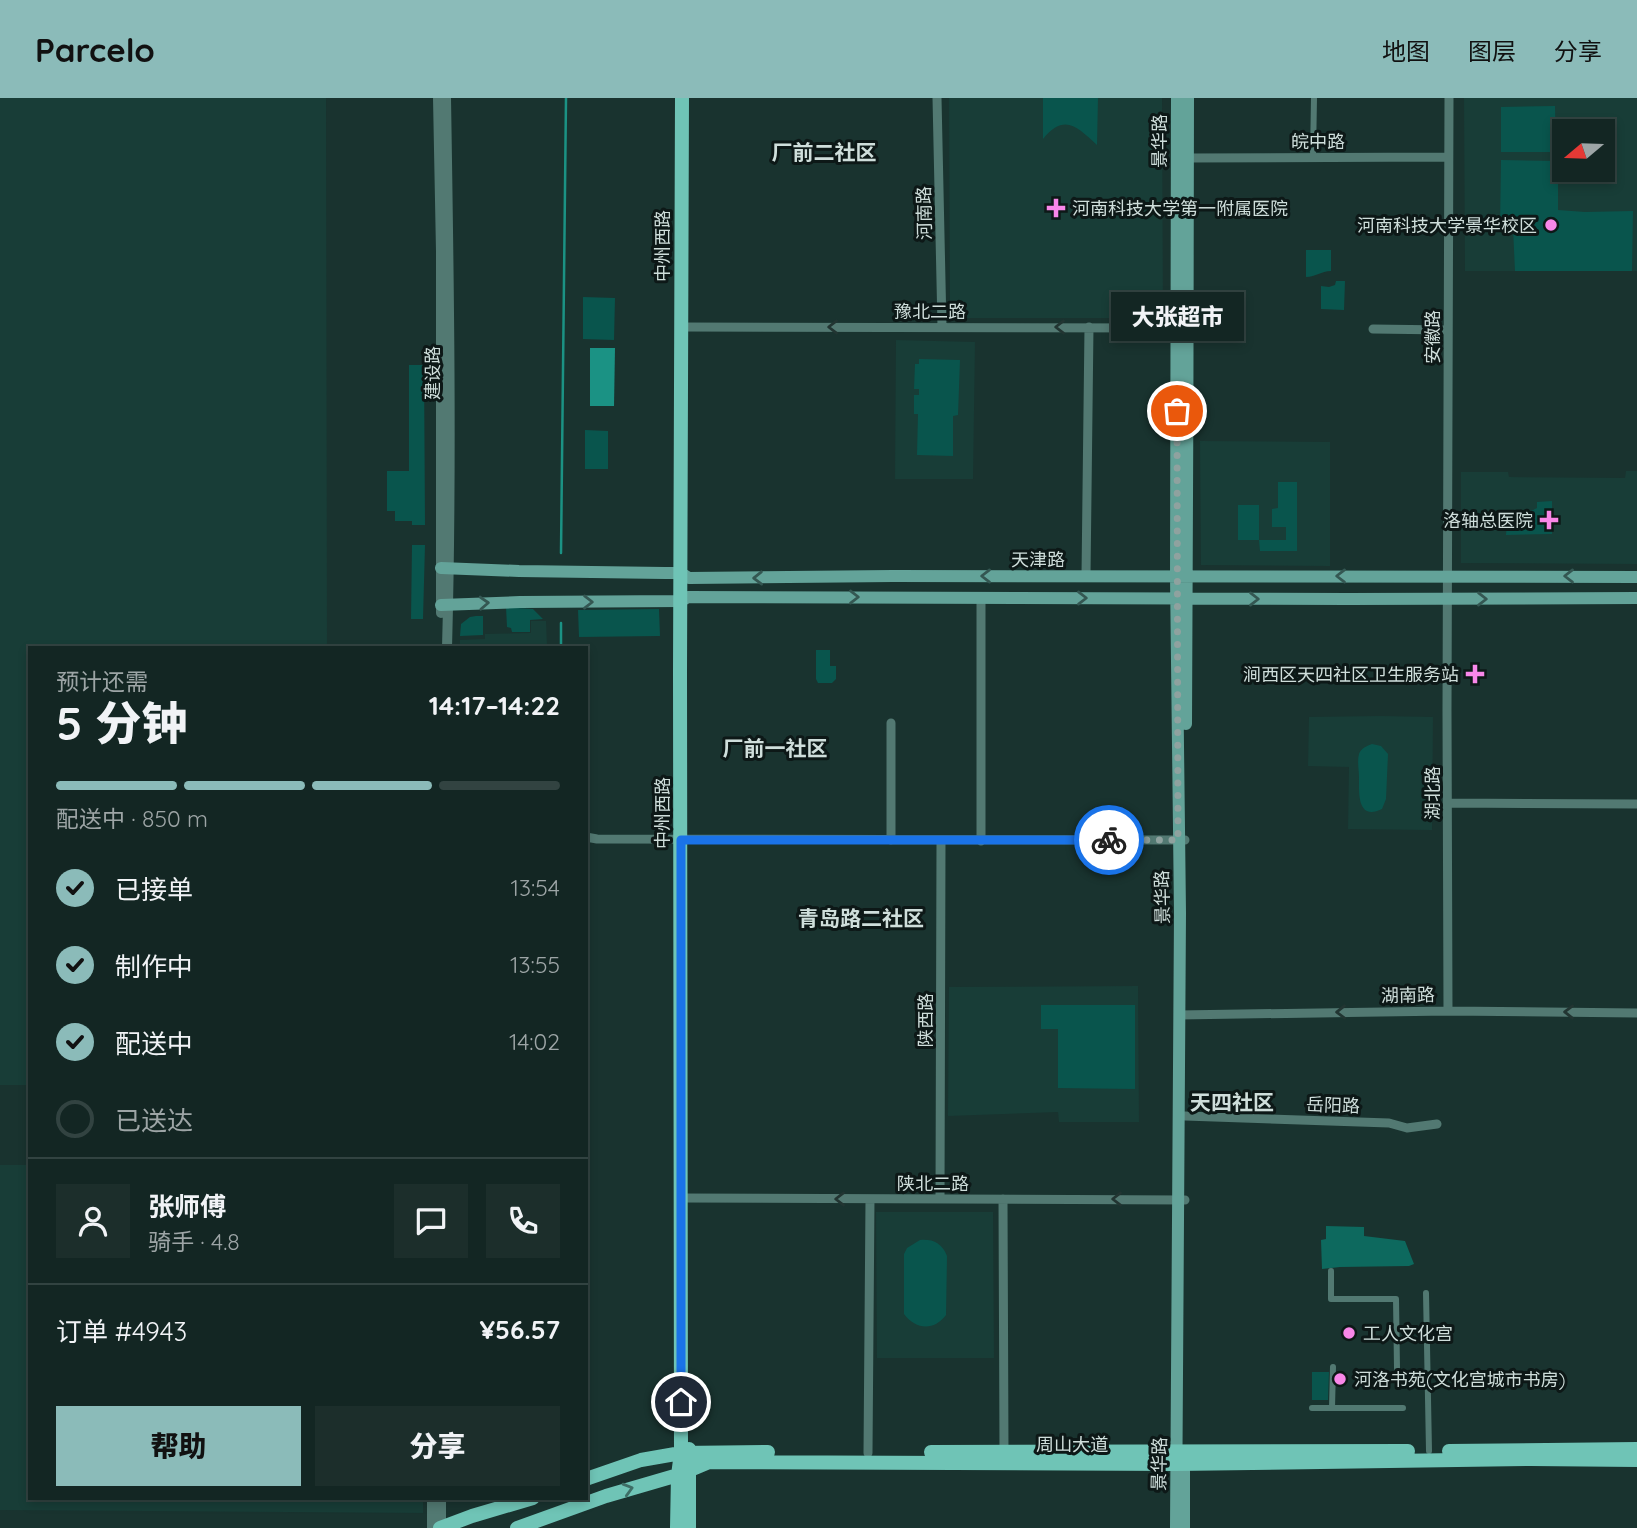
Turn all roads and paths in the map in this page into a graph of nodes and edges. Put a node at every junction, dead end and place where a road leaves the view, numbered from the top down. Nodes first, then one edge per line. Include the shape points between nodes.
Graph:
1 (438, 98) edge
2 (446, 98) edge
3 (682, 98) edge
4 (690, 98) edge
5 (937, 98) edge
6 (1177, 98) edge
7 (1188, 98) edge
8 (1314, 98) edge
9 (1449, 98) edge
10 (1312, 156) junction
11 (1448, 157) junction
12 (1188, 158) junction
13 (686, 327) junction
14 (942, 327) junction
15 (1089, 327) junction
16 (1177, 328) junction
17 (1373, 329) dead end
18 (1447, 330) junction
19 (445, 568) junction
20 (685, 576) junction
21 (1086, 576) junction
22 (1181, 576) junction
23 (1448, 576) junction
24 (1637, 576) edge
25 (981, 598) junction
26 (1181, 598) junction
27 (1637, 598) edge
28 (684, 599) junction
29 (1448, 599) junction
30 (445, 604) junction
31 (440, 646) edge
32 (447, 646) edge
33 (891, 723) dead end
34 (1447, 803) junction
35 (1637, 804) edge
36 (588, 837) edge
37 (685, 840) junction
38 (1182, 840) junction
39 (891, 841) junction
40 (941, 841) junction
41 (981, 841) junction
42 (1448, 1011) junction
43 (1637, 1013) edge
44 (1182, 1015) junction
45 (1185, 1116) junction
46 (1437, 1124) dead end
47 (685, 1198) junction
48 (870, 1199) junction
49 (940, 1199) junction
50 (1003, 1199) junction
51 (1182, 1200) junction
52 (1331, 1271) dead end
53 (1426, 1293) dead end
54 (1333, 1367) dead end
55 (1397, 1368) dead end
56 (1312, 1408) dead end
57 (1332, 1408) junction
58 (1403, 1408) dead end
59 (1637, 1449) edge
60 (1429, 1451) junction
61 (685, 1452) junction
62 (868, 1452) junction
63 (1004, 1452) junction
64 (1180, 1458) junction
65 (1637, 1460) edge
66 (684, 1473) junction
67 (588, 1478) edge
68 (432, 1500) edge
69 (441, 1500) edge
70 (527, 1500) edge
71 (432, 1528) edge
72 (440, 1528) edge
73 (517, 1528) edge
74 (677, 1528) edge
75 (689, 1528) edge
76 (1176, 1528) edge
77 (1184, 1528) edge

1 - 19 street, 建设路
2 - 19 street, 建设路
3 - 13 main road, 中州西路
4 - 13 main road, 中州西路
5 - 14 street, 河南路
6 - 16 main road, 景华路
7 - 12 main road, 景华路
8 - 10 street
9 - 11 street, 安徽路
10 - 11 street, 皖中路
10 - 12 street, 皖中路
11 - 18 street, 安徽路
12 - 22 main road, 景华路 via 1189,328
14 -> 13 street, 豫北二路
13 - 20 main road, 中州西路
15 -> 14 street, 豫北二路
15 - 16 street, 豫北二路
15 - 21 street
16 - 22 main road, 景华路
17 - 18 street
18 - 23 street, 安徽路
19 - 20 main road, 天津路
19 - 30 street, 建设路
21 -> 20 main road, 天津路
20 - 28 main road, 中州西路
21 - 22 main road, 天津路
23 -> 22 main road, 天津路
22 - 26 main road, 景华路
24 -> 23 main road, 天津路
23 - 29 street, 湖北路
25 -> 26 main road
28 -> 25 main road
25 - 41 street
26 -> 29 main road
26 - 38 main road, 景华路
29 -> 27 main road
30 -> 28 main road
28 - 37 main road, 中州西路
29 - 34 street, 湖北路
30 - 31 street, 建设路
30 - 32 street, 建设路
33 - 39 street
34 - 35 street
34 - 42 street, 湖北路
36 - 37 street
37 - 39 street
37 - 47 main road, 中州西路
38 - 41 street
38 - 44 main road, 景华路
39 - 40 street
40 - 41 street
40 - 49 street, 陕西路
43 -> 42 street, 湖南路
42 -> 44 street, 湖南路
44 - 45 main road, 景华路
44 - 51 main road, 景华路
45 - 46 street, 岳阳路 via 1389,1123 1407,1128
45 - 51 main road, 景华路
48 -> 47 street, 陕北二路
47 - 61 main road, 中州西路
48 - 49 street, 陕北二路
48 - 62 street
49 - 50 street, 陕北二路
51 -> 50 street, 陕北二路
50 - 63 street
51 - 64 main road, 景华路
52 - 55 street via 1331,1298 1396,1299
53 - 60 street
54 - 57 street
56 - 57 street
57 - 58 street
59 - 60 main road, 周山大道
60 - 64 main road, 周山大道
61 - 62 main road, 周山大道
61 - 66 main road, 中州西路
61 - 67 main road, 周山大道 via 641,1460
62 - 63 main road, 周山大道
63 - 64 main road, 周山大道
64 - 65 main road, 周山大道
64 - 66 main road, 周山大道 via 709,1462
64 - 76 main road, 景华路
64 - 77 main road, 景华路
73 -> 66 main road, 周山大道
66 - 74 main road, 中州西路
66 - 75 main road, 中州西路
68 - 71 street
69 - 72 street
70 - 72 main road

